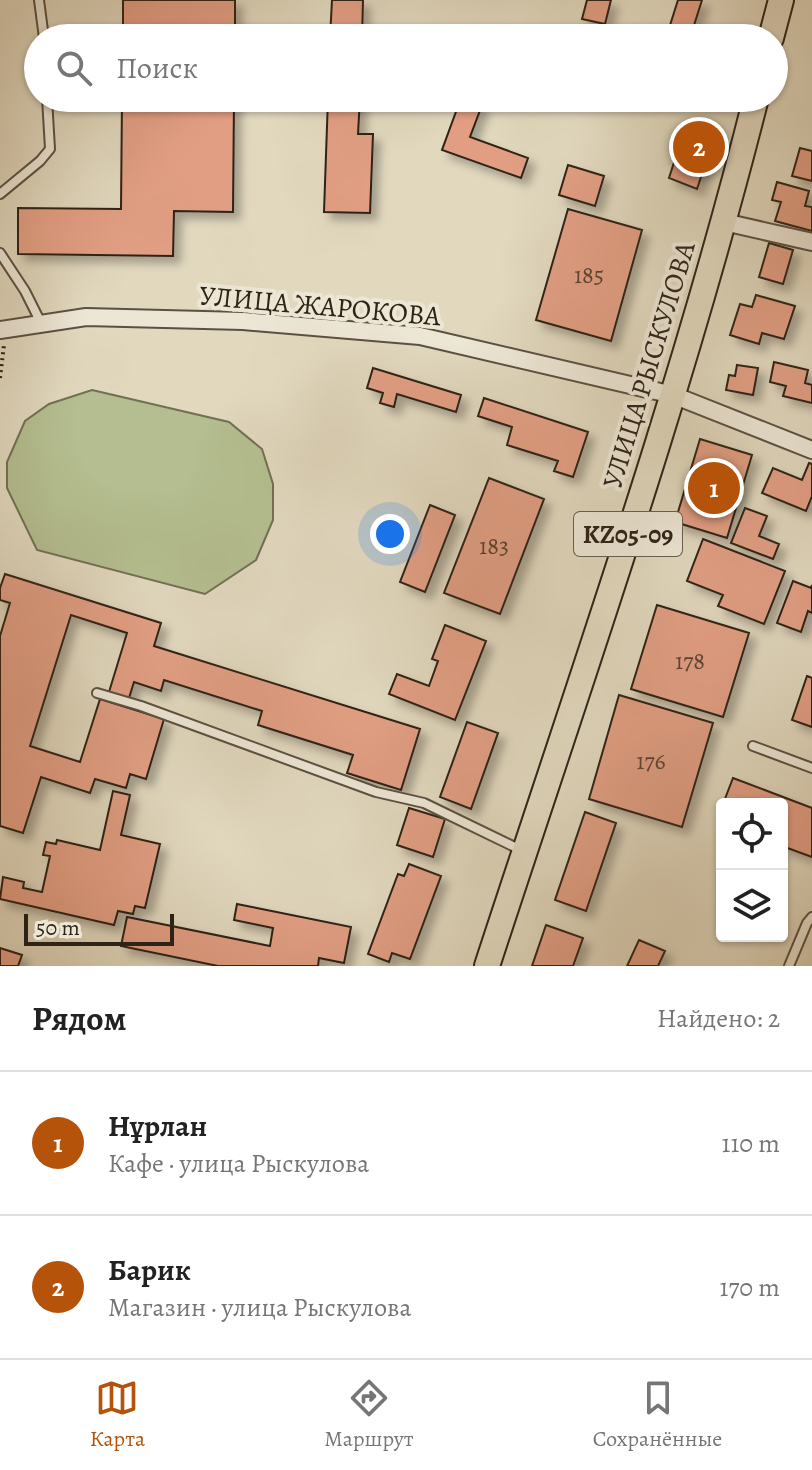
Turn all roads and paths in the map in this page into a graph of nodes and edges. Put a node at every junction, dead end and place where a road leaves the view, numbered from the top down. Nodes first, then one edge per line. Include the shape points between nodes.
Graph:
1 (39, 0) edge
2 (781, 0) edge
3 (42, 24) edge
4 (775, 24) edge
5 (48, 112) edge
6 (752, 112) edge
7 (0, 194) edge
8 (724, 222) junction
9 (812, 242) edge
10 (0, 253) edge
11 (41, 324) junction
12 (3, 330) edge
13 (0, 378) edge
14 (673, 395) junction
15 (812, 450) edge
16 (97, 693) dead end
17 (753, 746) dead end
18 (812, 768) edge
19 (524, 851) junction
20 (812, 917) edge
21 (487, 966) edge
22 (789, 966) edge

1 - 3 lane
2 - 4 main road
5 - 7 lane via 50,149
6 - 8 main road, УЛИЦА РЫСКУЛОВА / KZ05-09
8 - 9 street
8 - 14 main road, УЛИЦА РЫСКУЛОВА / KZ05-09
10 - 11 lane
11 - 12 street, УЛИЦА ЖАРОКОВА
11 - 14 street, УЛИЦА ЖАРОКОВА via 86,317 243,321 420,336
12 - 13 path
14 - 15 street, УЛИЦА ЖАРОКОВА
14 - 19 main road, УЛИЦА РЫСКУЛОВА / KZ05-09
16 - 19 lane via 376,792 424,803
17 - 18 lane
19 - 21 main road, УЛИЦА РЫСКУЛОВА / KZ05-09
20 - 22 lane

